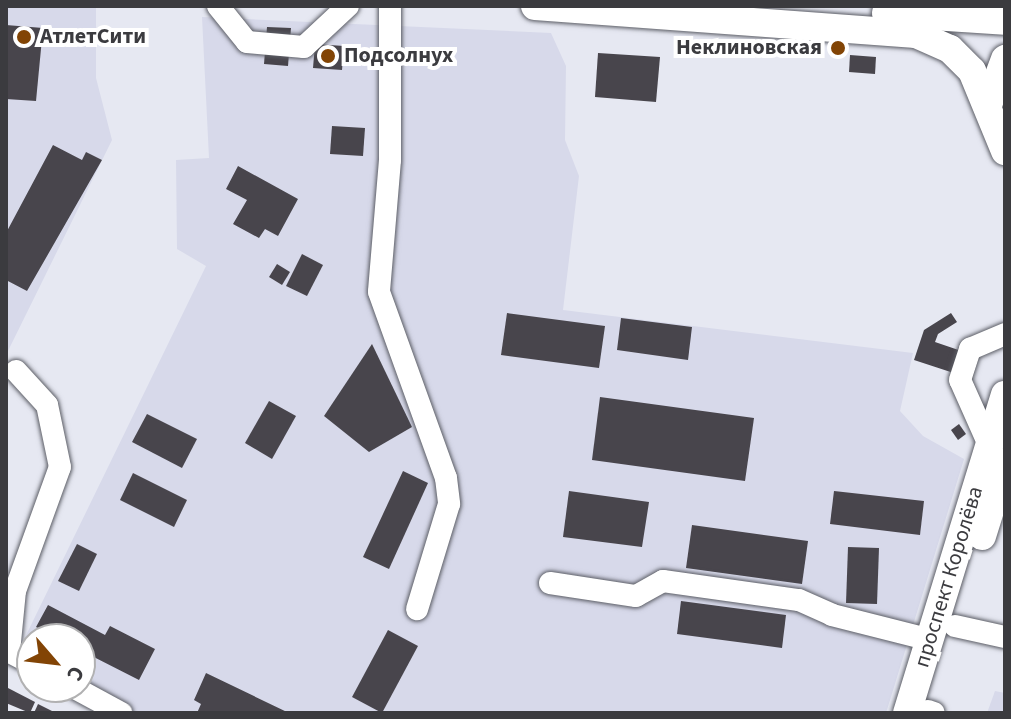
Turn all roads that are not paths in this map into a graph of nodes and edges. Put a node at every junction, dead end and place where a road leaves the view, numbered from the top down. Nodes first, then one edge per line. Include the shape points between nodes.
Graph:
1 (218, 6) edge
2 (348, 6) edge
3 (390, 6) edge
4 (535, 6) edge
5 (783, 6) edge
6 (954, 12) edge
7 (1005, 21) edge
8 (1005, 59) edge
9 (989, 102) junction
10 (1005, 151) edge
11 (1005, 334) edge
12 (16, 371) dead end
13 (1005, 395) edge
14 (997, 454) edge
15 (999, 511) edge
16 (550, 583) dead end
17 (417, 609) dead end
18 (943, 633) junction
19 (1005, 637) edge
20 (7, 652) edge
21 (96, 699) edge
22 (924, 712) edge
23 (121, 713) edge

1 - 2 street via 247,42 304,47
3 - 17 street via 390,160 379,292 446,478 449,504
4 - 9 main road via 916,34 950,49 972,71
5 - 6 main road
6 - 7 main road
8 - 9 main road
9 - 10 main road
11 - 14 street via 970,349 960,380
12 - 20 street via 47,405 60,467 15,591
13 - 14 main road, проспект Королёва
14 - 15 main road, проспект Королёва
14 - 18 main road, проспект Королёва
15 - 18 main road, проспект Королёва
16 - 18 street via 636,596 663,581 799,600 832,615
18 - 19 street
18 - 22 main road, проспект Королёва
21 - 23 street

